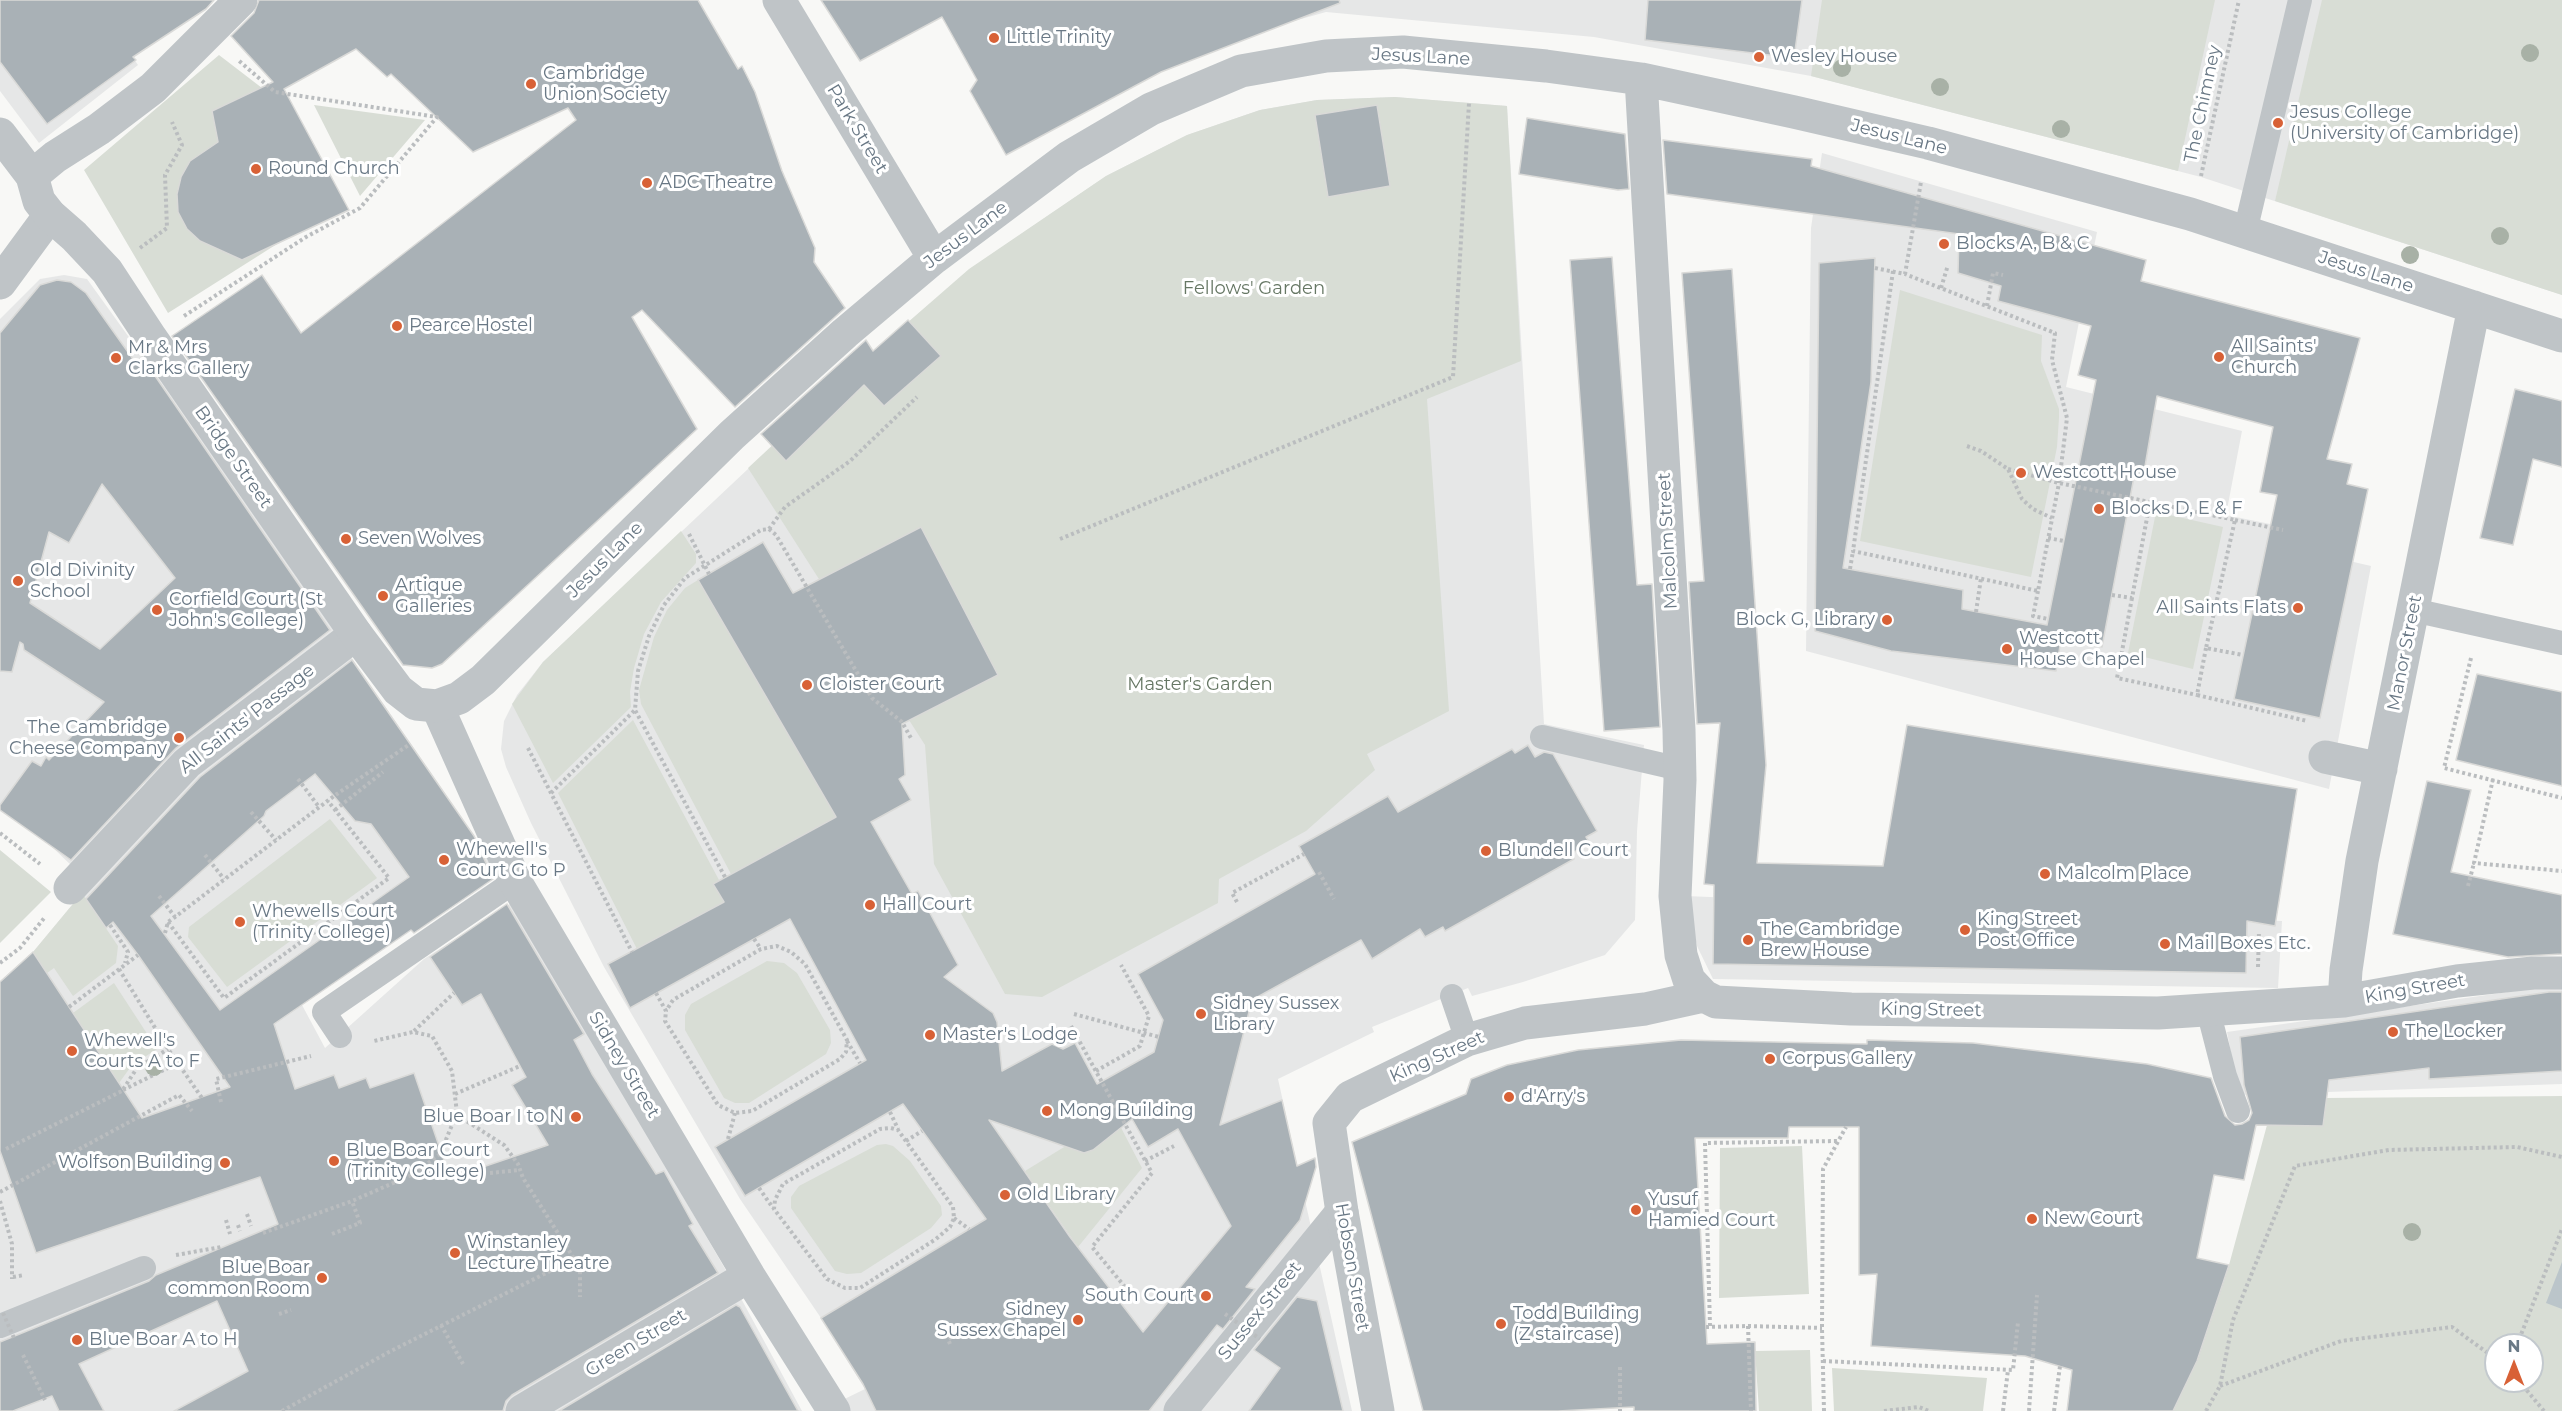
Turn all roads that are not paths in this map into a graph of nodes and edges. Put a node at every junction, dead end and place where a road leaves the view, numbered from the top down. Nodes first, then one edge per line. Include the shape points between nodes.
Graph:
1 (241, 0) edge
2 (779, 0) edge
3 (2300, 0) edge
4 (1641, 79) junction
5 (0, 134) edge
6 (32, 176) junction
7 (50, 215) junction
8 (2245, 232) junction
9 (934, 258) junction
10 (0, 283) edge
11 (2474, 307) junction
12 (2562, 336) edge
13 (2414, 610) junction
14 (356, 634) junction
15 (2562, 643) edge
16 (437, 706) junction
17 (1542, 737) dead end
18 (2325, 757) dead end
19 (1680, 769) junction
20 (2381, 769) junction
21 (515, 881) junction
22 (70, 888) road end
23 (2562, 973) edge
24 (1452, 996) dead end
25 (1704, 996) junction
26 (2344, 1001) junction
27 (2208, 1010) junction
28 (340, 1036) dead end
29 (1467, 1040) junction
30 (2238, 1111) dead end
31 (1329, 1123) joint
32 (1342, 1212) junction
33 (144, 1268) dead end
34 (749, 1276) junction
35 (6, 1326) edge
36 (522, 1411) edge
37 (834, 1411) edge
38 (1180, 1411) edge
39 (1378, 1411) edge

1 - 6 street via 153,88
2 - 9 street, Park Street
3 - 8 lane
4 - 8 street, Jesus Lane via 1928,143
4 - 9 street, Jesus Lane via 1403,52 1326,56 1241,71 1151,109 1069,157
4 - 19 street, Malcolm Street
5 - 6 street, Bridge Street
6 - 7 street, Bridge Street via 39,201
7 - 10 street
7 - 14 street, Bridge Street via 107,270
8 - 11 street, Jesus Lane
9 - 16 street, Jesus Lane via 732,435 483,680 459,698
11 - 12 street, Jesus Lane
11 - 13 street, Manor Street
13 - 15 lane
13 - 20 street, Manor Street
14 - 16 street, Bridge Street via 398,690 416,704
14 - 22 street, All Saints' Passage via 187,763
16 - 21 street, Sidney Street
17 - 19 lane
18 - 20 street
19 - 25 street, Malcolm Street via 1675,896 1680,945 1689,980
20 - 26 street, Manor Street via 2362,861
21 - 28 lane via 324,1012
21 - 34 street, Sidney Street
23 - 26 street, King Street via 2457,981
24 - 29 lane
25 - 27 street, King Street via 1716,1002 1851,1009 2158,1013
25 - 29 street, King Street via 1645,1009 1525,1023
26 - 27 street, King Street
27 - 30 lane
29 - 31 street, King Street via 1350,1097
31 - 32 street, Hobson Street
32 - 38 street, Sussex Street
32 - 39 street, Hobson Street
33 - 35 lane
34 - 36 street, Green Street
34 - 37 street, Sidney Street

